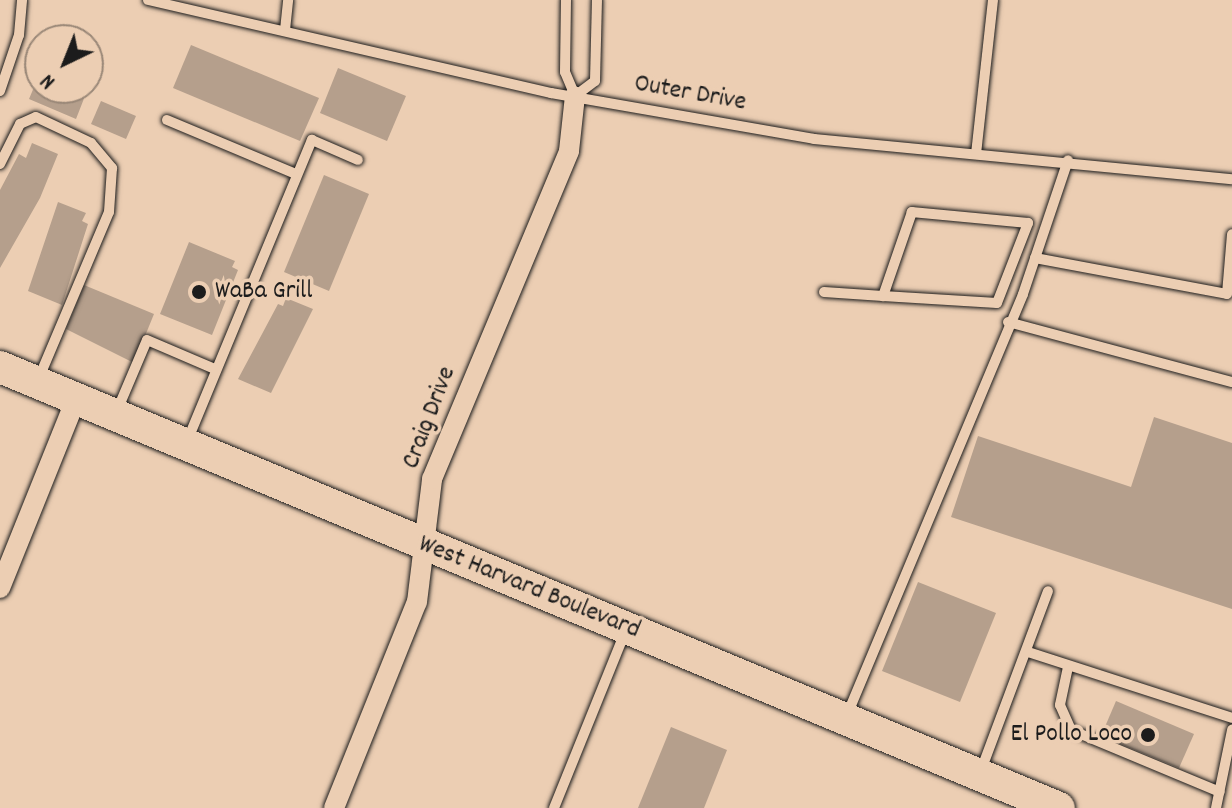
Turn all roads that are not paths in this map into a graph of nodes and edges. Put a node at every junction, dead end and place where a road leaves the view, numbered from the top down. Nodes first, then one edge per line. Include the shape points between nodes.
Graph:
1 (22, 0) edge
2 (148, 0) edge
3 (288, 0) edge
4 (566, 0) edge
5 (597, 0) edge
6 (993, 0) edge
7 (285, 30) junction
8 (1, 85) edge
9 (575, 96) junction
10 (167, 120) dead end
11 (976, 154) junction
12 (358, 160) dead end
13 (1068, 160) junction
14 (0, 164) edge
15 (296, 174) junction
16 (1232, 179) edge
17 (1232, 234) edge
18 (1035, 258) junction
19 (824, 292) dead end
20 (883, 296) junction
21 (1008, 322) junction
22 (0, 367) edge
23 (215, 369) junction
24 (37, 382) junction
25 (1232, 382) edge
26 (76, 399) junction
27 (115, 415) junction
28 (185, 445) junction
29 (423, 544) junction
30 (0, 588) edge
31 (1048, 591) dead end
32 (627, 628) junction
33 (1028, 652) junction
34 (1068, 667) junction
35 (1232, 718) edge
36 (845, 720) junction
37 (1232, 730) edge
38 (979, 774) junction
39 (1220, 792) junction
40 (334, 808) edge
41 (554, 808) edge
42 (1059, 808) edge
43 (1216, 808) edge

1 - 8 lane via 19,35
2 - 7 lane, Outer Drive
3 - 7 lane
4 - 9 lane, Craig Drive via 565,72
5 - 9 lane, Craig Drive via 595,81
6 - 11 lane
7 - 9 lane, Outer Drive
9 - 11 lane, Outer Drive via 814,139
9 - 29 street, Craig Drive via 569,151 432,479
10 - 15 lane
11 - 13 lane, Outer Drive
12 - 15 lane via 312,140
13 - 16 lane, Outer Drive
13 - 18 lane
14 - 24 lane via 20,124 36,117 91,143 112,168 109,212
15 - 23 lane
17 - 18 lane via 1227,294
18 - 21 lane
19 - 20 lane
20 - 20 lane via 997,303 1028,223 912,212
21 - 25 lane
21 - 36 lane
22 - 24 main road, West Harvard Boulevard
23 - 27 lane via 147,340
23 - 28 lane
24 - 26 main road, West Harvard Boulevard
26 - 27 main road, West Harvard Boulevard
26 - 30 street
27 - 28 main road, West Harvard Boulevard
28 - 29 main road, West Harvard Boulevard
29 - 32 main road, West Harvard Boulevard
29 - 40 street, Craig Drive via 417,602
31 - 33 lane
32 - 36 main road, West Harvard Boulevard
32 - 41 lane
33 - 34 lane
33 - 38 lane
34 - 35 lane
34 - 39 lane via 1060,705 1071,730
36 - 38 main road, West Harvard Boulevard
37 - 39 lane
38 - 42 main road, West Harvard Boulevard
39 - 43 lane

